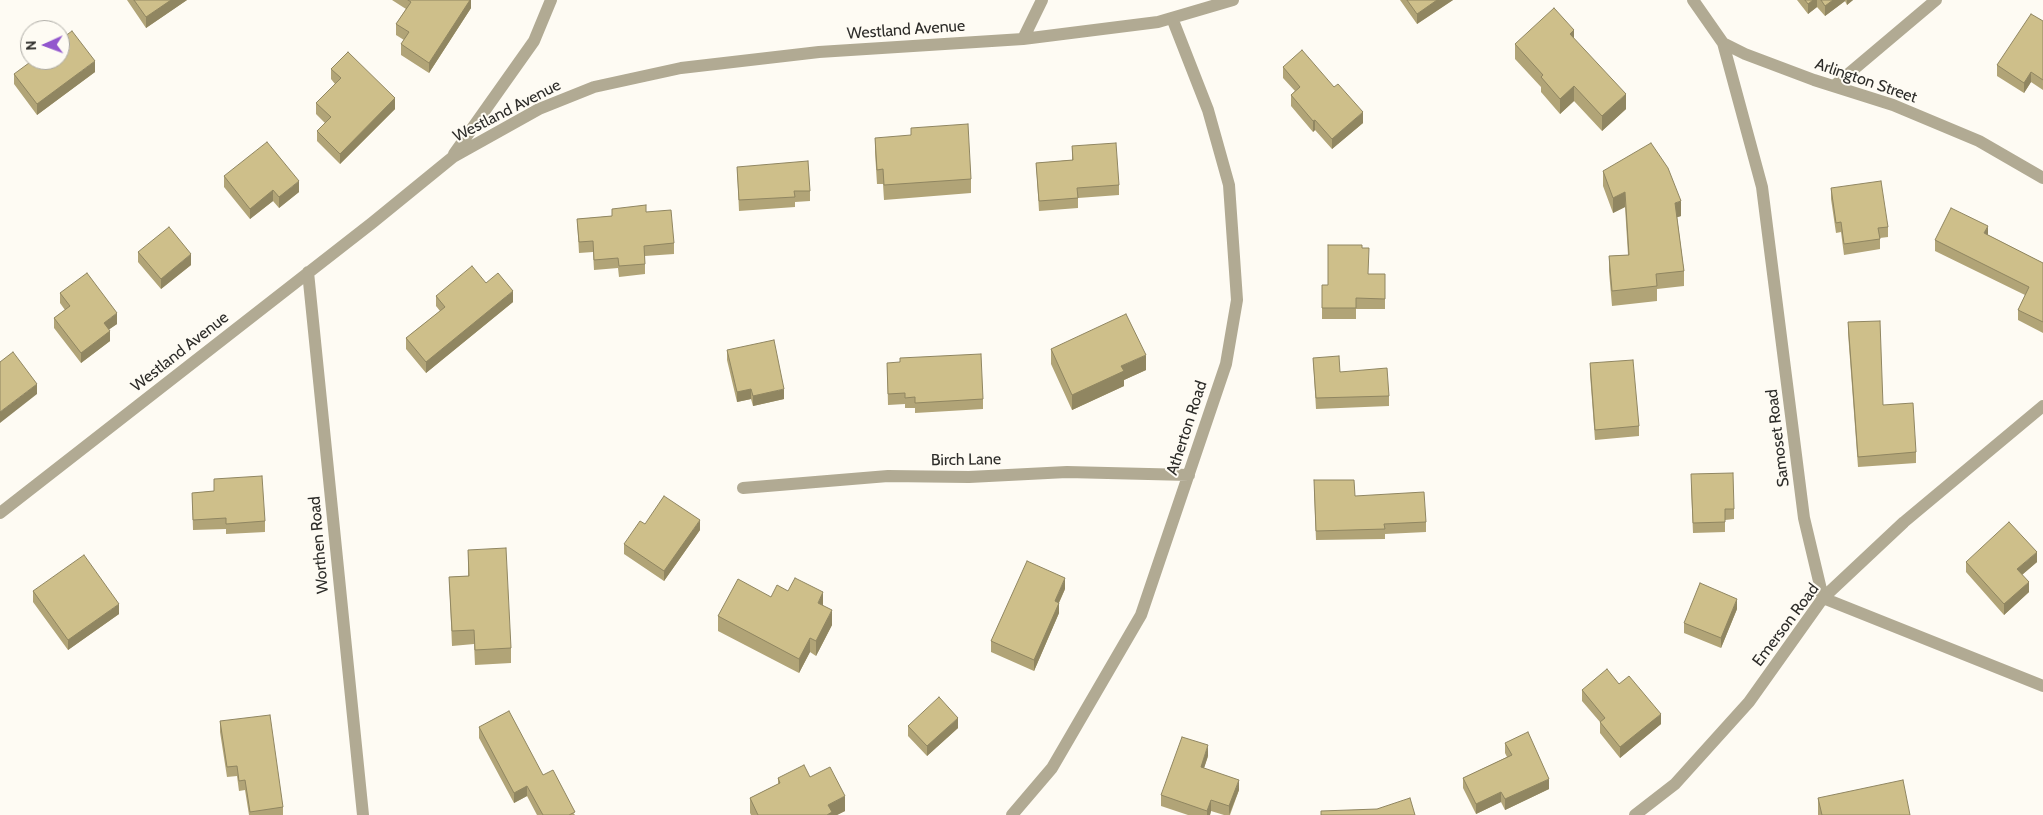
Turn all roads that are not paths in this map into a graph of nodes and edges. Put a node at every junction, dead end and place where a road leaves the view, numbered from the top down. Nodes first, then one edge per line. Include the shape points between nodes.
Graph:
1 (551, 0) edge
2 (1042, 0) edge
3 (1233, 0) edge
4 (1693, 0) edge
5 (1936, 0) edge
6 (1172, 18) junction
7 (1023, 39) junction
8 (1723, 43) junction
9 (1834, 86) junction
10 (453, 156) junction
11 (2043, 178) edge
12 (308, 272) junction
13 (2043, 406) edge
14 (1189, 476) junction
15 (743, 488) dead end
16 (0, 513) edge
17 (1823, 598) junction
18 (2043, 686) edge
19 (363, 815) edge
20 (1012, 815) edge
21 (1634, 815) edge

1 - 10 street via 534,41
2 - 7 street
3 - 6 street, Westland Avenue
4 - 8 street, Arlington Street
5 - 9 street
6 - 7 street, Westland Avenue
6 - 14 street, Atherton Road via 1208,110 1229,185 1236,300 1226,364
7 - 10 street, Westland Avenue via 819,52 680,68 594,87 539,109
8 - 9 street, Arlington Street
8 - 17 street, Samoset Road via 1762,187 1804,518
9 - 11 street, Arlington Street via 1892,105 1979,141
10 - 12 street, Westland Avenue
12 - 16 street, Westland Avenue
12 - 19 street, Worthen Road
13 - 17 street, Emerson Road via 1904,522
14 - 15 street, Birch Lane via 1067,472 969,478 888,476
14 - 20 street, Atherton Road via 1141,615 1052,768
17 - 18 street
17 - 21 street, Emerson Road via 1750,702 1675,784

